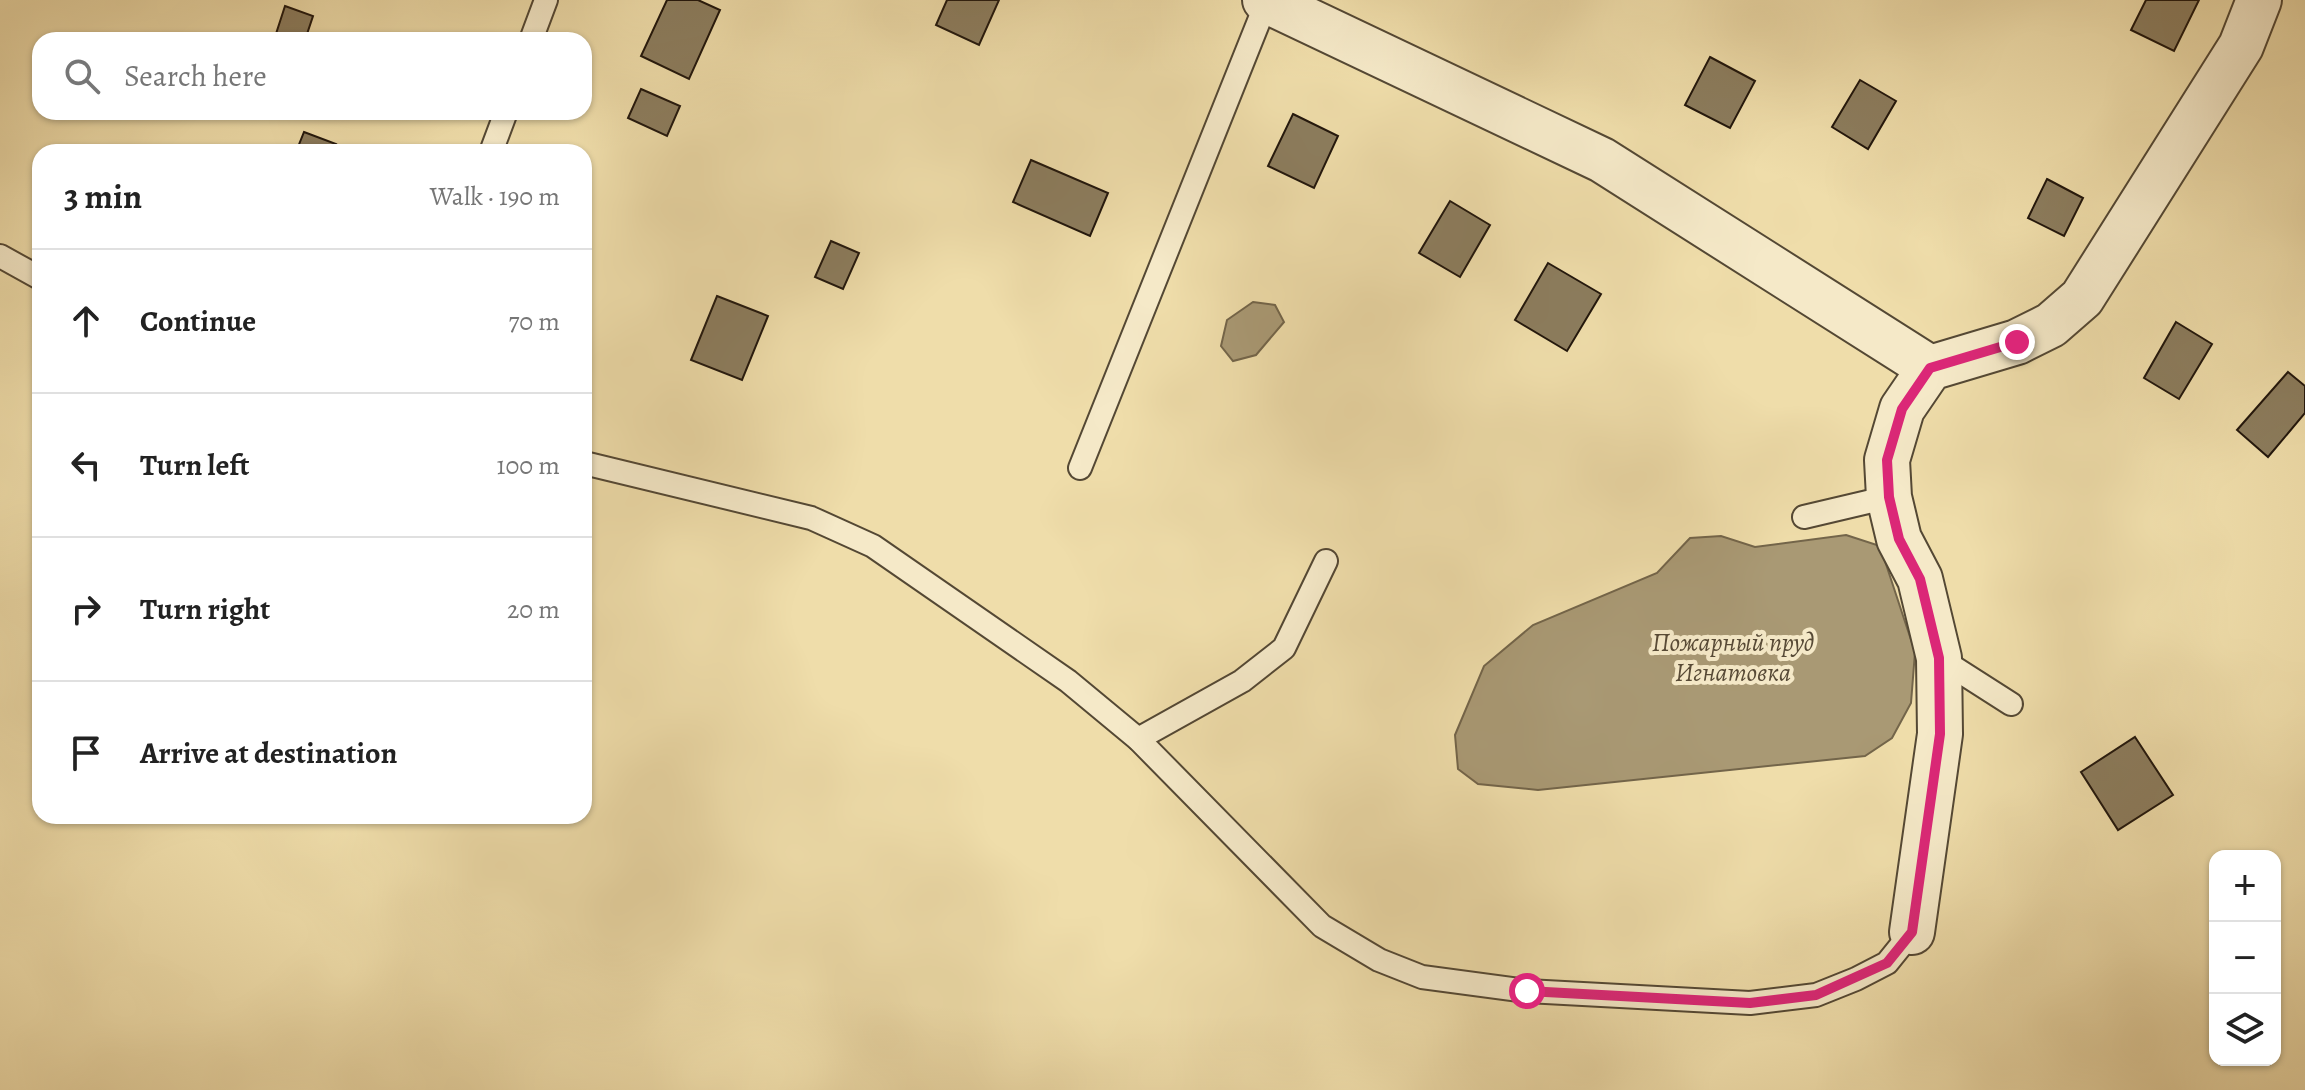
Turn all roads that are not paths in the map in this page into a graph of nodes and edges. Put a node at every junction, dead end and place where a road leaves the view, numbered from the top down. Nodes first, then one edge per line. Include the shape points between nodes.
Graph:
1 (546, 0) edge
2 (1266, 0) edge
3 (2259, 0) edge
4 (534, 32) edge
5 (503, 120) edge
6 (494, 144) edge
7 (0, 256) edge
8 (32, 274) edge
9 (1930, 368) junction
10 (592, 465) edge
11 (1080, 468) dead end
12 (1889, 497) junction
13 (1804, 517) dead end
14 (1326, 561) dead end
15 (1939, 658) junction
16 (2011, 704) dead end
17 (1138, 739) junction
18 (1912, 932) joint

1 - 4 lane
2 - 9 street via 1602,160
2 - 11 lane
3 - 9 street via 2241,46 2082,298 2051,325 2017,342
5 - 6 lane
7 - 8 lane
9 - 12 street via 1902,409 1887,460
10 - 17 lane via 811,518 873,546 1068,681
12 - 13 lane
12 - 15 street via 1899,539 1920,579
14 - 17 lane via 1284,648 1242,681
15 - 16 lane
15 - 18 street via 1940,734
17 - 18 lane via 1322,926 1379,960 1422,977 1527,991 1750,1003 1816,995 1856,979 1887,963

